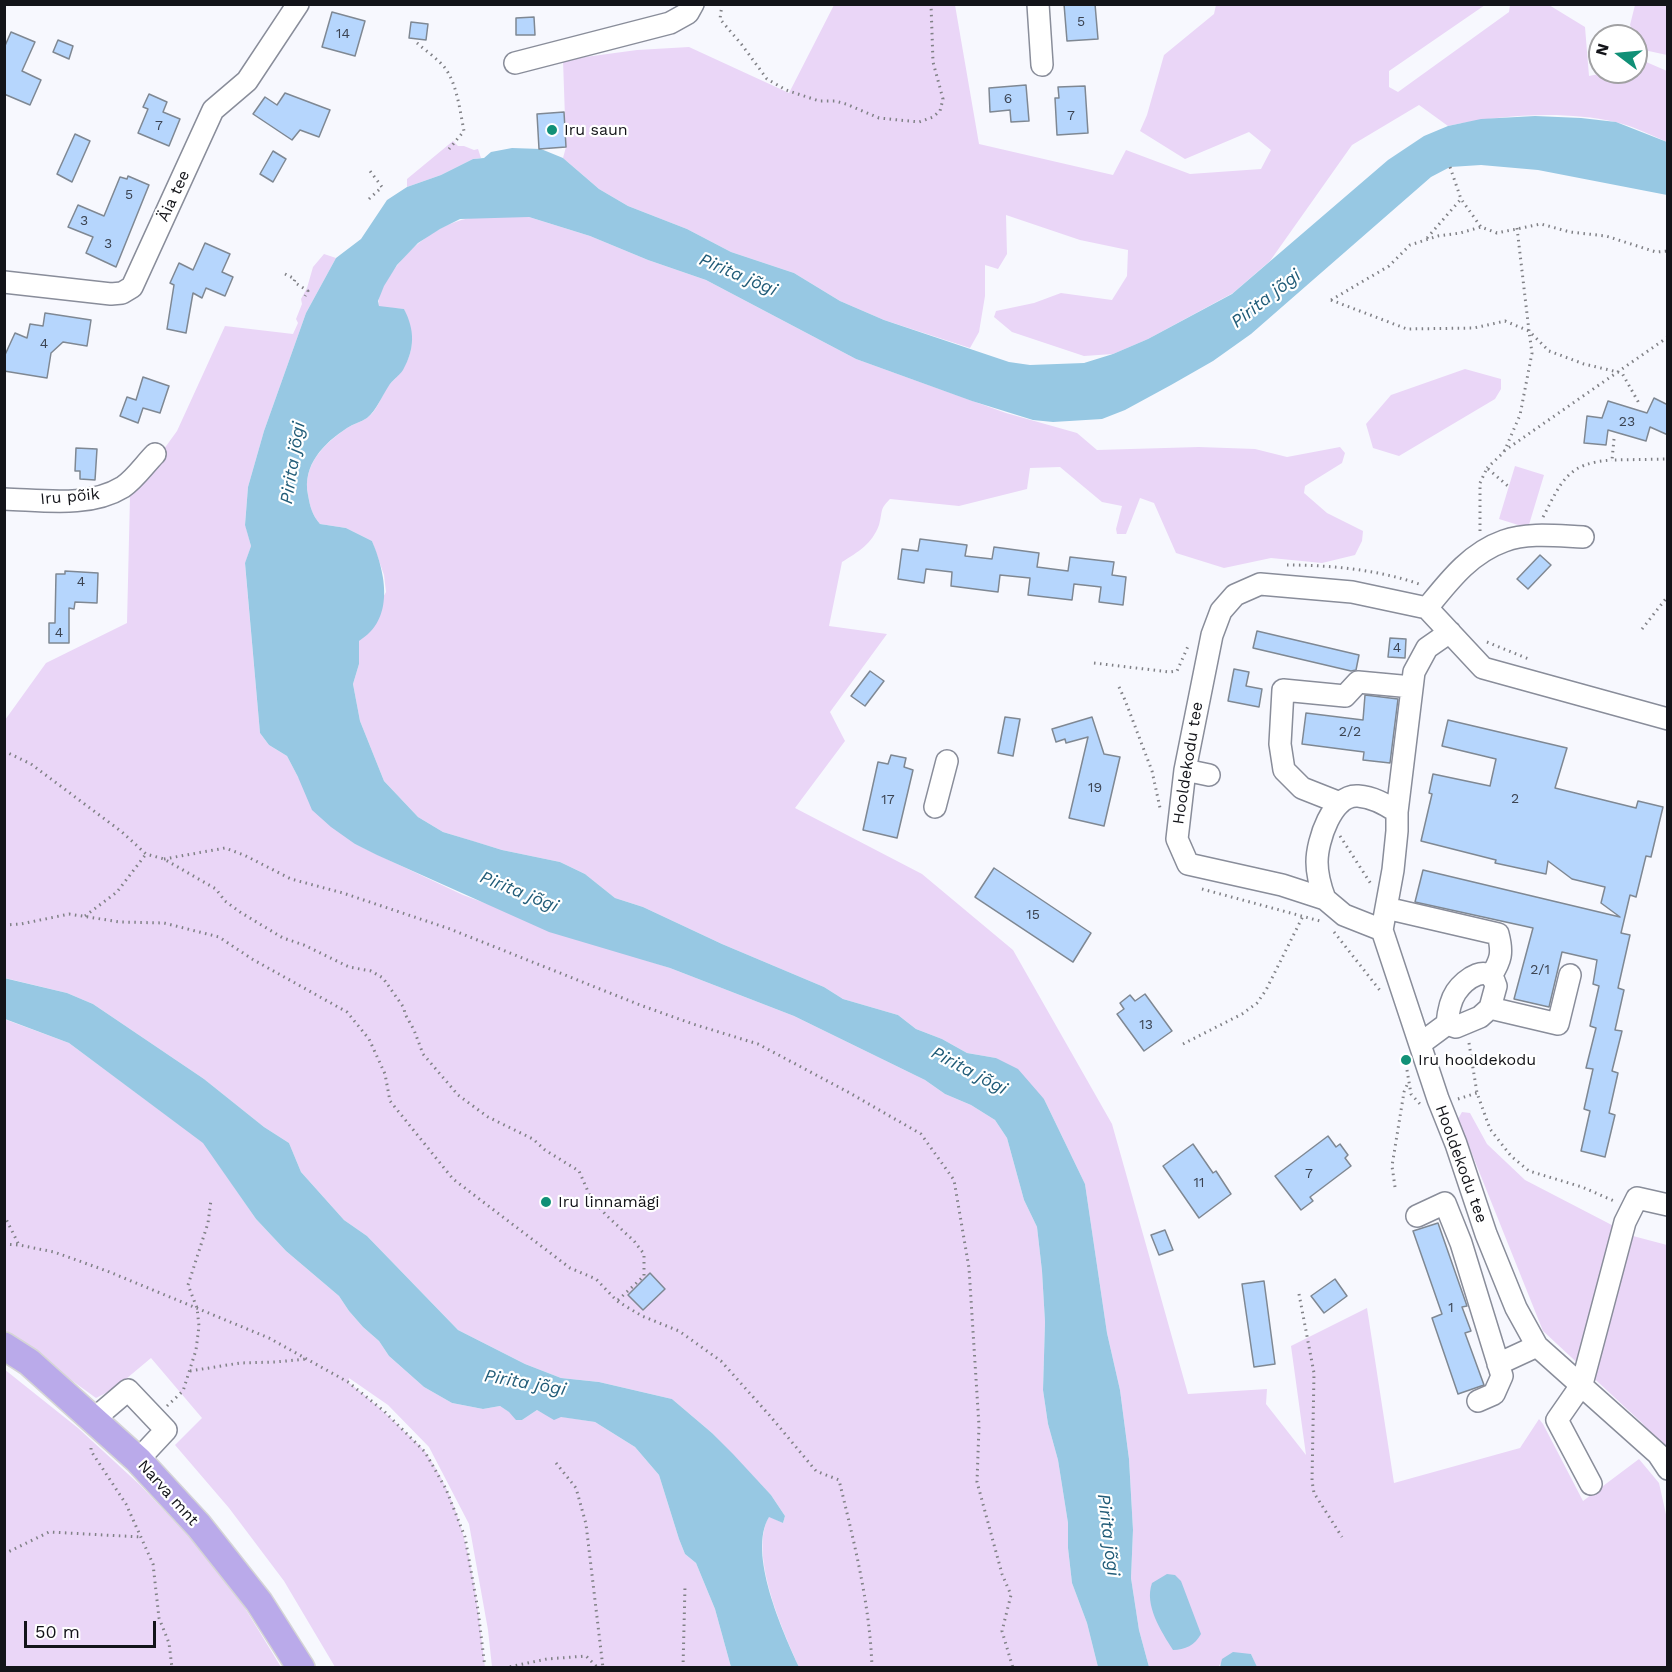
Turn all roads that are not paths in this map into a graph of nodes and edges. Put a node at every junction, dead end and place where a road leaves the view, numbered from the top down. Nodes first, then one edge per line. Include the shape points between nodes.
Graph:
1 (298, 4) edge
2 (693, 4) edge
3 (1038, 4) edge
4 (515, 63) dead end
5 (1042, 65) dead end
6 (4, 282) edge
7 (155, 454) dead end
8 (4, 499) edge
9 (1583, 537) dead end
10 (1433, 601) junction
11 (1450, 632) junction
12 (1412, 687) junction
13 (1668, 719) edge
14 (947, 761) dead end
15 (1185, 770) junction
16 (1209, 775) dead end
17 (936, 807) dead end
18 (1334, 810) junction
19 (1397, 812) junction
20 (1325, 899) junction
21 (1386, 908) junction
22 (1382, 930) junction
23 (1570, 975) dead end
24 (1491, 976) junction
25 (1490, 1008) junction
26 (1456, 1024) junction
27 (1420, 1044) junction
28 (1668, 1205) edge
29 (1417, 1216) dead end
30 (1486, 1234) junction
31 (1461, 1243) junction
32 (4, 1346) edge
33 (1537, 1346) junction
34 (1498, 1364) junction
35 (1582, 1384) junction
36 (1478, 1401) dead end
37 (94, 1419) junction
38 (138, 1460) junction
39 (1668, 1469) edge
40 (1591, 1484) dead end
41 (301, 1668) edge

1 - 6 street, Äia tee via 247,81 213,110 132,287 111,294
2 - 4 street via 688,13 670,23
3 - 5 street
7 - 8 street, Iru põik via 124,486 97,497 57,501
9 - 10 street via 1504,540 1474,556
10 - 11 street
10 - 15 street, Hooldekodu tee via 1260,584 1235,595 1221,611 1212,635
11 - 12 street via 1427,648 1414,672
11 - 13 street via 1483,668
12 - 18 street via 1358,682 1345,696 1283,690 1280,744 1284,770
12 - 19 street
14 - 17 street
15 - 16 street
15 - 20 street, Hooldekodu tee via 1177,839 1188,864
18 - 19 street via 1356,795 1381,801
18 - 20 street via 1317,860 1318,880
19 - 21 street
20 - 22 street, Hooldekodu tee via 1344,915
21 - 22 street
21 - 24 street via 1498,934 1502,951
22 - 27 street, Hooldekodu tee
23 - 25 street via 1558,1024
24 - 25 street via 1496,992
24 - 26 street via 1477,973 1455,993 1448,1011
25 - 26 street via 1480,1017
26 - 27 street
27 - 30 street, Hooldekodu tee
28 - 35 street via 1638,1198 1632,1206
29 - 31 street via 1445,1203
30 - 31 street
30 - 33 street, Hooldekodu tee via 1516,1308
31 - 34 street
32 - 37 main road, Narva mnt via 29,1362
33 - 34 street
33 - 35 street, Hooldekodu tee
34 - 36 street via 1502,1376 1494,1394
35 - 39 street, Hooldekodu tee via 1658,1454
35 - 40 street via 1557,1420
37 - 38 main road, Narva mnt
37 - 38 street via 128,1390 166,1430
38 - 41 main road, Narva mnt via 199,1526 259,1602

